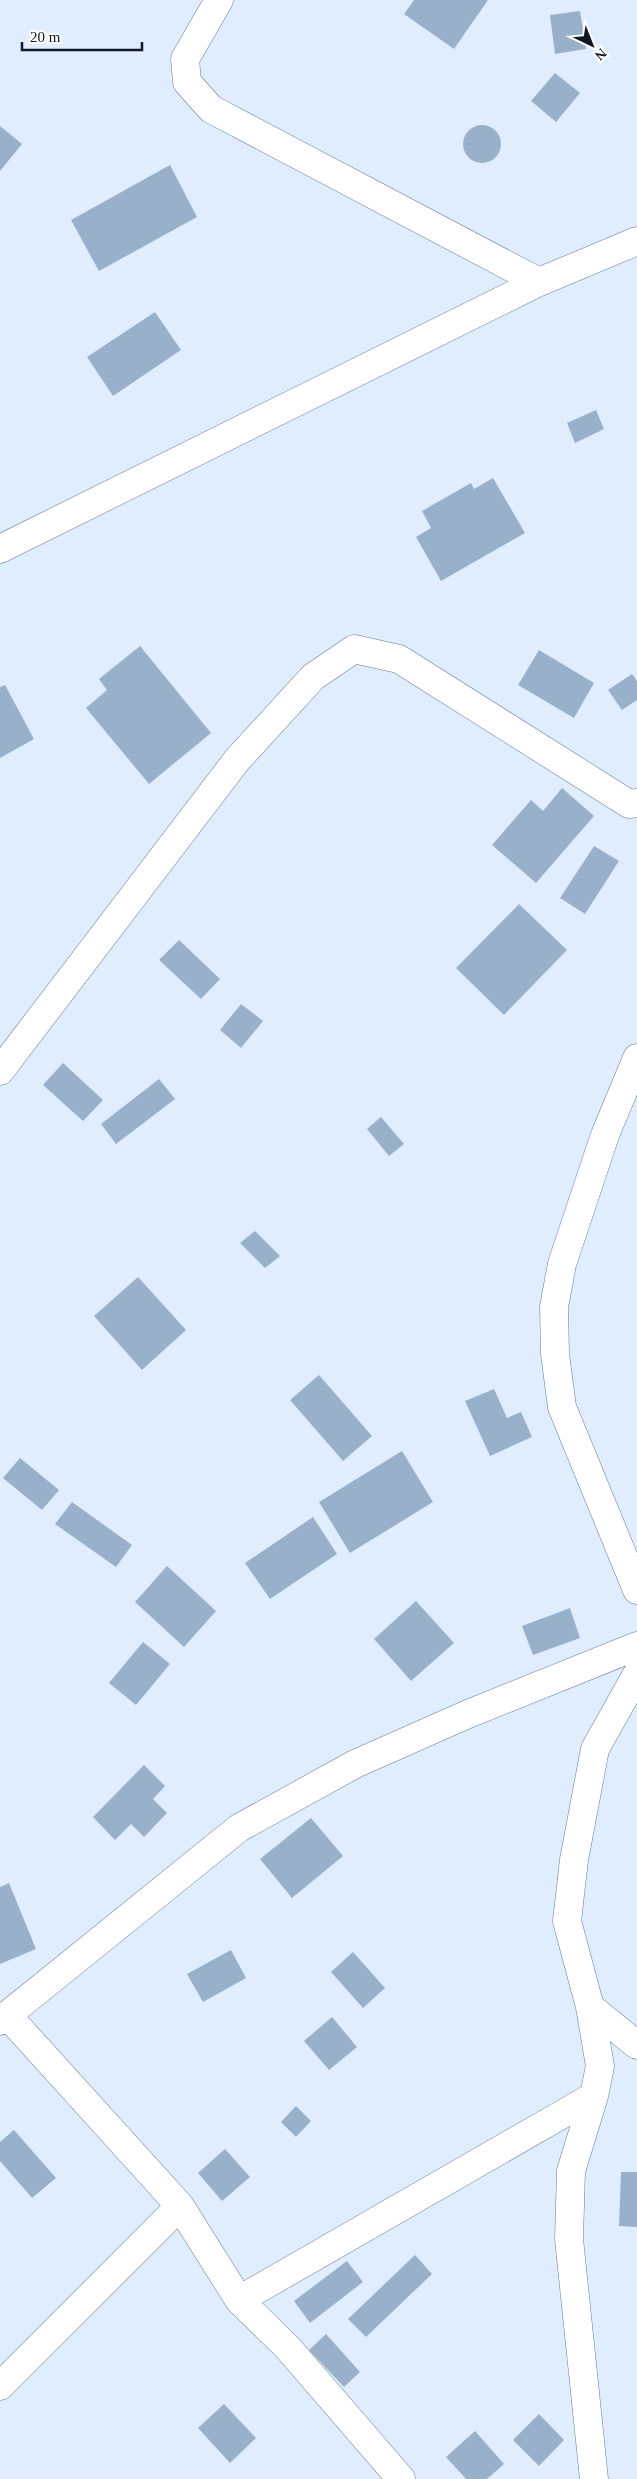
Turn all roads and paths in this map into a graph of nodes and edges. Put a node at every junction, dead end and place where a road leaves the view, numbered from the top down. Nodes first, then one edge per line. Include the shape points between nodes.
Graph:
1 (219, 0) edge
2 (637, 241) edge
3 (539, 282) junction
4 (0, 549) edge
5 (637, 804) edge
6 (637, 1058) edge
7 (0, 1071) edge
8 (637, 1590) edge
9 (637, 1646) edge
10 (637, 1674) edge
11 (590, 2008) junction
12 (4, 2018) edge
13 (637, 2045) edge
14 (594, 2096) junction
15 (180, 2206) junction
16 (239, 2300) junction
17 (0, 2386) edge
18 (395, 2477) edge
19 (594, 2479) edge

1 - 3 street via 185,59 187,82 211,109
2 - 3 street
3 - 4 street
5 - 7 street via 629,804 399,659 354,649 313,677 237,760
6 - 8 street via 605,1136 565,1255 554,1307 555,1354 562,1408
9 - 12 street via 468,1714 355,1764 239,1828
10 - 11 street via 595,1749 574,1860 567,1921
11 - 13 street
11 - 14 street via 600,2066
12 - 15 street
14 - 16 street
14 - 19 street via 571,2171 569,2239
15 - 16 street
15 - 17 street
16 - 18 street via 288,2348

